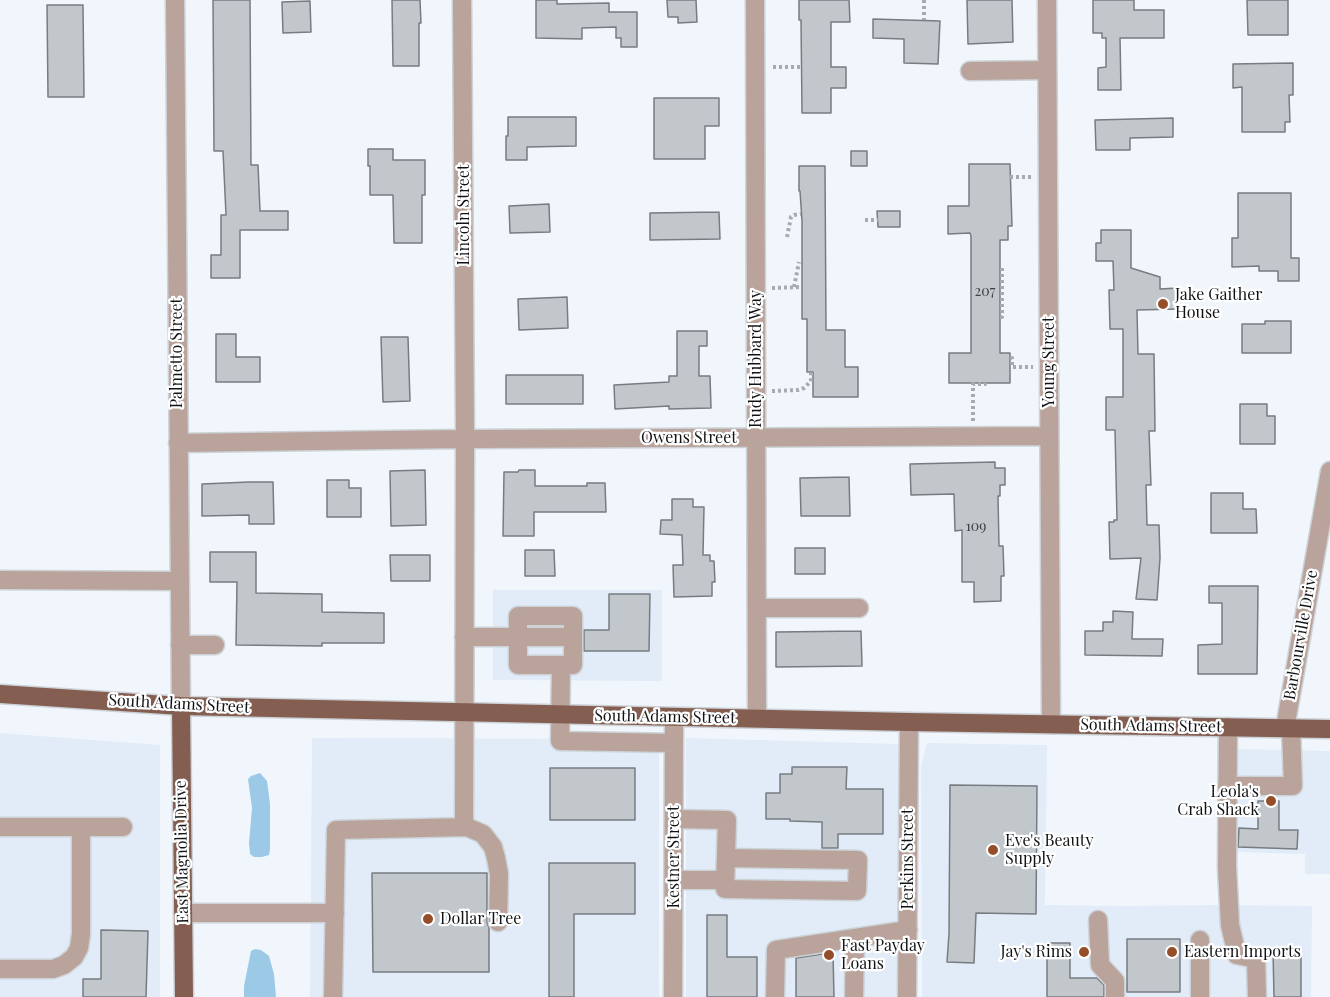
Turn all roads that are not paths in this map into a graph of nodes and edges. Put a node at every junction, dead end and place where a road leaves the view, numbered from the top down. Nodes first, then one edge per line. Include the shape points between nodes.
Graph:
1 (175, 0) edge
2 (462, 0) edge
3 (754, 0) edge
4 (1047, 0) edge
5 (1047, 70) junction
6 (970, 71) dead end
7 (1049, 436) junction
8 (756, 438) junction
9 (465, 439) junction
10 (178, 443) junction
11 (1330, 471) edge
12 (0, 580) edge
13 (179, 581) junction
14 (757, 608) junction
15 (859, 608) dead end
16 (464, 637) junction
17 (518, 637) junction
18 (180, 645) junction
19 (215, 645) dead end
20 (561, 665) junction
21 (0, 694) edge
22 (180, 706) junction
23 (464, 712) junction
24 (560, 714) junction
25 (590, 715) junction
26 (650, 717) junction
27 (674, 717) junction
28 (757, 718) junction
29 (909, 722) junction
30 (1051, 724) junction
31 (1228, 727) junction
32 (1288, 728) junction
33 (1330, 729) edge
34 (590, 741) junction
35 (649, 742) junction
36 (674, 743) junction
37 (1227, 786) junction
38 (674, 819) junction
39 (0, 826) edge
40 (81, 827) junction
41 (123, 827) dead end
42 (464, 827) junction
43 (726, 858) junction
44 (674, 880) junction
45 (725, 880) junction
46 (183, 913) junction
47 (334, 913) junction
48 (1098, 920) dead end
49 (498, 922) dead end
50 (908, 930) junction
51 (855, 938) junction
52 (1200, 939) dead end
53 (0, 969) edge
54 (183, 997) edge
55 (333, 997) edge
56 (673, 997) edge
57 (775, 997) edge
58 (854, 997) edge
59 (907, 997) edge
60 (1115, 997) edge
61 (1200, 997) edge
62 (1257, 997) edge

1 - 10 street, Palmetto Street
2 - 9 street, Lincoln Street
3 - 8 street, Rudy Hubbard Way
4 - 5 street, Young Street
5 - 6 street
5 - 7 street, Young Street
7 - 8 street, Owens Street
7 - 30 street, Young Street
8 - 9 street, Owens Street
8 - 14 street, Rudy Hubbard Way
9 - 10 street, Owens Street
9 - 16 street, Lincoln Street
10 - 13 street, Palmetto Street
11 - 32 street, Barbourville Drive
12 - 13 street
13 - 18 street, Palmetto Street
14 - 15 street
14 - 28 street, Rudy Hubbard Way
16 - 17 street
16 - 23 street, Lincoln Street
17 - 20 street via 518,665
17 - 20 street via 573,637 573,665
18 - 19 street
18 - 22 street, Palmetto Street
20 - 24 street
21 - 22 main road, South Adams Street
22 - 23 main road, South Adams Street
22 - 46 main road, East Magnolia Drive
23 - 24 main road, South Adams Street
23 - 42 street, Lincoln Street
24 - 25 main road, South Adams Street
24 - 34 street via 560,741
25 - 26 main road, South Adams Street
25 - 34 street
26 - 27 main road, South Adams Street
26 - 35 street
27 - 28 main road, South Adams Street
27 - 36 street, Kestner Street
28 - 29 main road, South Adams Street
29 - 30 main road, South Adams Street
29 - 50 street, Perkins Street
30 - 31 main road, South Adams Street
31 - 32 main road, South Adams Street
31 - 37 street
32 - 33 main road, South Adams Street
32 - 37 street, Barbourville Drive via 1293,786
34 - 35 street
35 - 36 street
36 - 38 street, Kestner Street
37 - 62 street via 1230,925 1237,955 1256,959
38 - 43 street via 727,820
38 - 44 street, Kestner Street
39 - 40 street
40 - 41 street
40 - 53 street via 81,934 74,957 53,969
42 - 47 street via 336,830
42 - 49 street via 483,834 493,847 499,874
43 - 45 street
43 - 45 street via 858,860 857,891 725,890
44 - 45 street
44 - 56 street, Kestner Street
46 - 47 street
46 - 54 main road, East Magnolia Drive
47 - 55 street
48 - 60 street via 1100,965 1115,981
50 - 51 street
50 - 59 street, Perkins Street
51 - 57 street via 776,950
51 - 58 street
52 - 61 street

